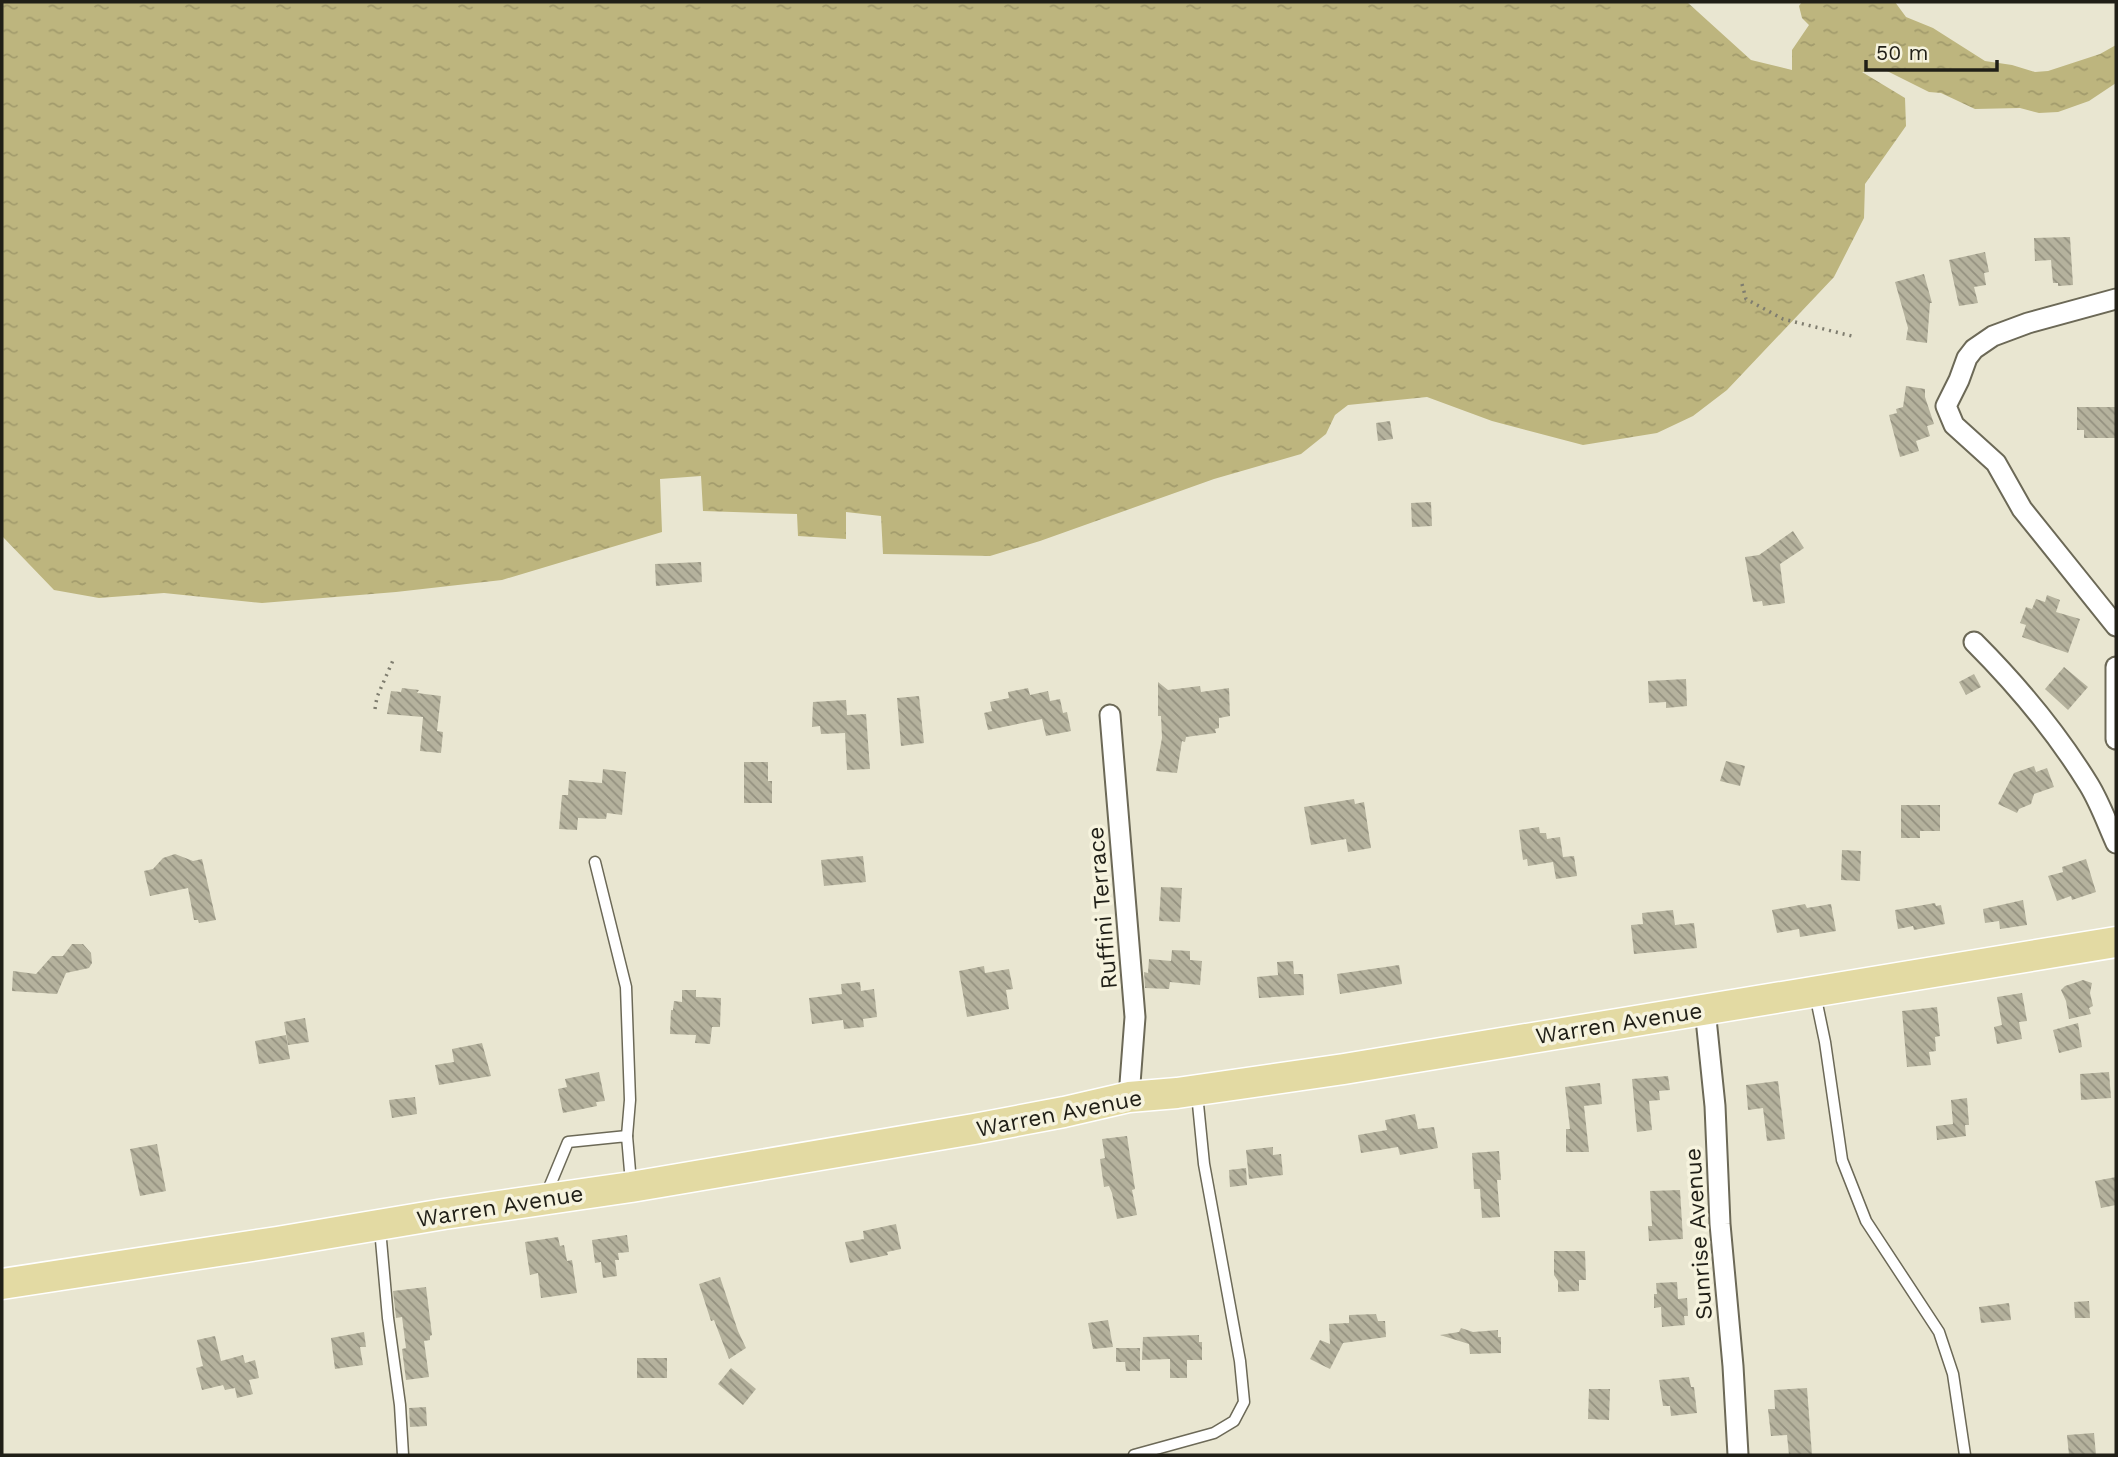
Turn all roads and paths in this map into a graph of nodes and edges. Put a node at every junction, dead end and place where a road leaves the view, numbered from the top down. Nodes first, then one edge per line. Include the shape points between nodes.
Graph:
1 (1742, 285) dead end
2 (2116, 299) edge
3 (1856, 337) dead end
4 (2116, 626) edge
5 (1974, 642) dead end
6 (394, 658) dead end
7 (2116, 667) edge
8 (375, 709) dead end
9 (1110, 715) dead end
10 (2116, 739) edge
11 (2116, 843) edge
12 (595, 862) dead end
13 (2116, 942) edge
14 (1814, 990) junction
15 (1705, 1009) junction
16 (1196, 1090) junction
17 (1129, 1097) junction
18 (627, 1136) junction
19 (632, 1187) junction
20 (544, 1199) junction
21 (380, 1225) junction
22 (2, 1284) edge
23 (403, 1455) edge
24 (1134, 1455) edge
25 (1738, 1455) edge
26 (1965, 1455) edge

1 - 3 path via 1746,299 1783,319
2 - 4 street via 1993,336 1967,358 1946,406 1954,425 1996,463 2022,509
5 - 11 street via 2067,753 2094,794
6 - 8 path
7 - 10 street
9 - 17 street, Ruffini Terrace via 1135,1017
12 - 18 lane via 626,987
13 - 14 main road, Warren Avenue
14 - 15 main road, Warren Avenue
14 - 26 lane via 1842,1160 1866,1221 1939,1332 1953,1374
15 - 16 main road, Warren Avenue
15 - 25 street, Sunrise Avenue
16 - 17 main road, Warren Avenue
16 - 24 lane via 1244,1402 1234,1421 1214,1433
17 - 19 main road, Warren Avenue
18 - 19 lane
18 - 20 lane via 568,1142
19 - 20 main road, Warren Avenue
20 - 21 main road, Warren Avenue
21 - 22 main road, Warren Avenue
21 - 23 lane

